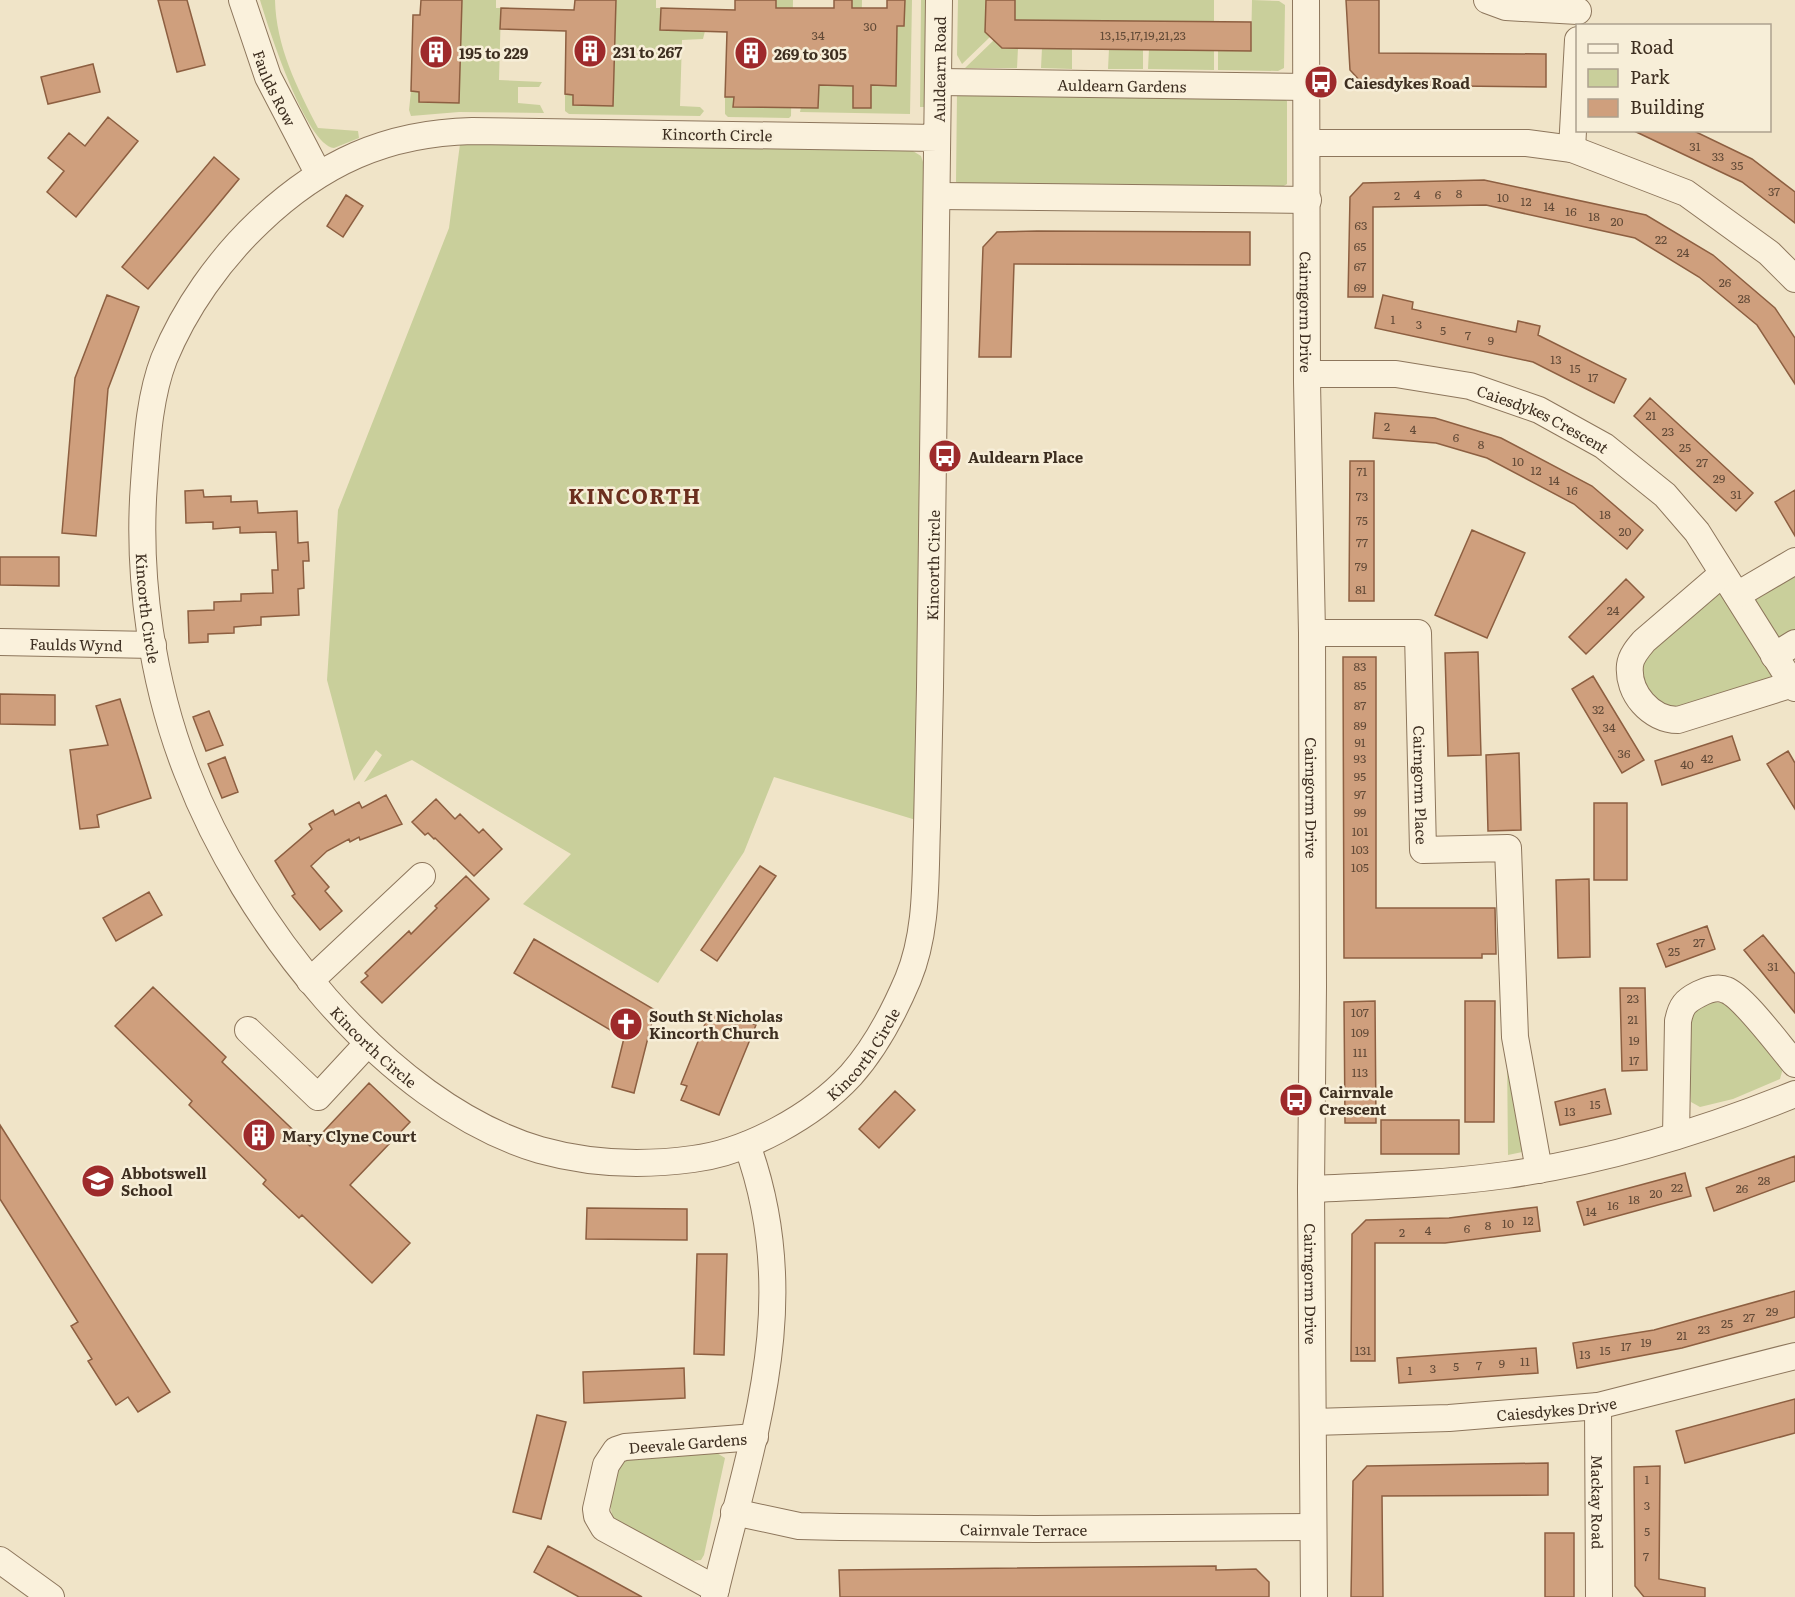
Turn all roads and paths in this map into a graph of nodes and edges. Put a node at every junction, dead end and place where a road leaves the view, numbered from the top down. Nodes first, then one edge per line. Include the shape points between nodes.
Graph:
1 (242, 0) edge
2 (939, 0) edge
3 (1306, 0) edge
4 (1487, 0) edge
5 (1578, 12) edge
6 (1576, 76) edge
7 (938, 81) junction
8 (1307, 87) junction
9 (938, 138) junction
10 (1308, 143) junction
11 (1572, 149) junction
12 (318, 173) junction
13 (937, 196) junction
14 (1308, 200) junction
15 (1795, 279) edge
16 (1307, 374) junction
17 (1795, 561) edge
18 (1722, 574) junction
19 (1737, 595) junction
20 (1312, 633) junction
21 (0, 642) edge
22 (153, 645) junction
23 (1785, 650) edge
24 (1794, 686) edge
25 (422, 876) dead end
26 (310, 981) junction
27 (248, 1030) dead end
28 (368, 1043) junction
29 (1795, 1064) edge
30 (1795, 1094) edge
31 (1676, 1136) junction
32 (747, 1144) junction
33 (1539, 1170) junction
34 (1311, 1189) junction
35 (1795, 1356) edge
36 (1598, 1406) junction
37 (1314, 1422) junction
38 (755, 1437) junction
39 (734, 1512) junction
40 (1314, 1527) junction
41 (0, 1560) edge
42 (715, 1593) edge
43 (51, 1597) edge
44 (1314, 1597) edge
45 (1599, 1597) edge

1 - 12 street, Faulds Row via 268,78
2 - 7 street, Auldearn Road
3 - 8 street, Cairngorm Drive
4 - 5 street via 1506,7
6 - 11 street
7 - 8 street, Auldearn Gardens
7 - 9 street, Auldearn Road
8 - 10 street, Cairngorm Drive
9 - 12 street, Kincorth Circle via 454,131 383,146
9 - 13 street, Kincorth Circle
10 - 11 street via 1527,143
10 - 14 street, Cairngorm Drive
11 - 15 street via 1686,193 1760,246
12 - 22 street, Kincorth Circle via 241,240 188,309 162,365 148,429 141,518
13 - 14 street
13 - 32 street, Kincorth Circle via 928,783 921,931 911,973 891,1016 850,1076 808,1110
14 - 16 street, Cairngorm Drive
16 - 18 street, Caiesdykes Crescent via 1396,374 1436,380 1470,386 1539,410 1604,446 1665,495 1697,532
16 - 20 street, Cairngorm Drive
17 - 19 street
18 - 19 street, Caiesdykes Crescent
18 - 24 street, Caiesdykes Crescent via 1635,652 1630,664 1631,677 1644,704 1654,715 1678,720
19 - 23 street, Caiesdykes Crescent
20 - 33 street, Cairngorm Place via 1418,633 1423,850 1508,848 1515,1037
20 - 34 street, Cairngorm Drive
21 - 22 street, Faulds Wynd
22 - 26 street, Kincorth Circle via 187,773 252,901
23 - 24 street, Caiesdykes Crescent
25 - 26 street
26 - 28 street, Kincorth Circle
27 - 28 street via 318,1097
28 - 32 street, Kincorth Circle via 426,1090 474,1122 544,1151 612,1163 664,1163 705,1158
29 - 31 street via 1739,999 1725,989 1708,990 1686,1000 1678,1021
30 - 31 street
31 - 33 street
32 - 38 street, Deevale Gardens via 761,1183 773,1254 774,1295 765,1387
33 - 34 street via 1434,1184
34 - 37 street, Cairngorm Drive
35 - 36 street, Caiesdykes Drive
36 - 37 street, Caiesdykes Drive via 1449,1418
36 - 45 street, Mackay Road
37 - 40 street, Cairngorm Drive
38 - 39 street, Deevale Gardens
38 - 42 street, Deevale Gardens via 625,1447 616,1450 606,1465 596,1509 604,1528
39 - 40 street, Cairnvale Terrace via 799,1526
39 - 42 street, Deevale Gardens
40 - 44 street, Cairngorm Drive
41 - 43 street

